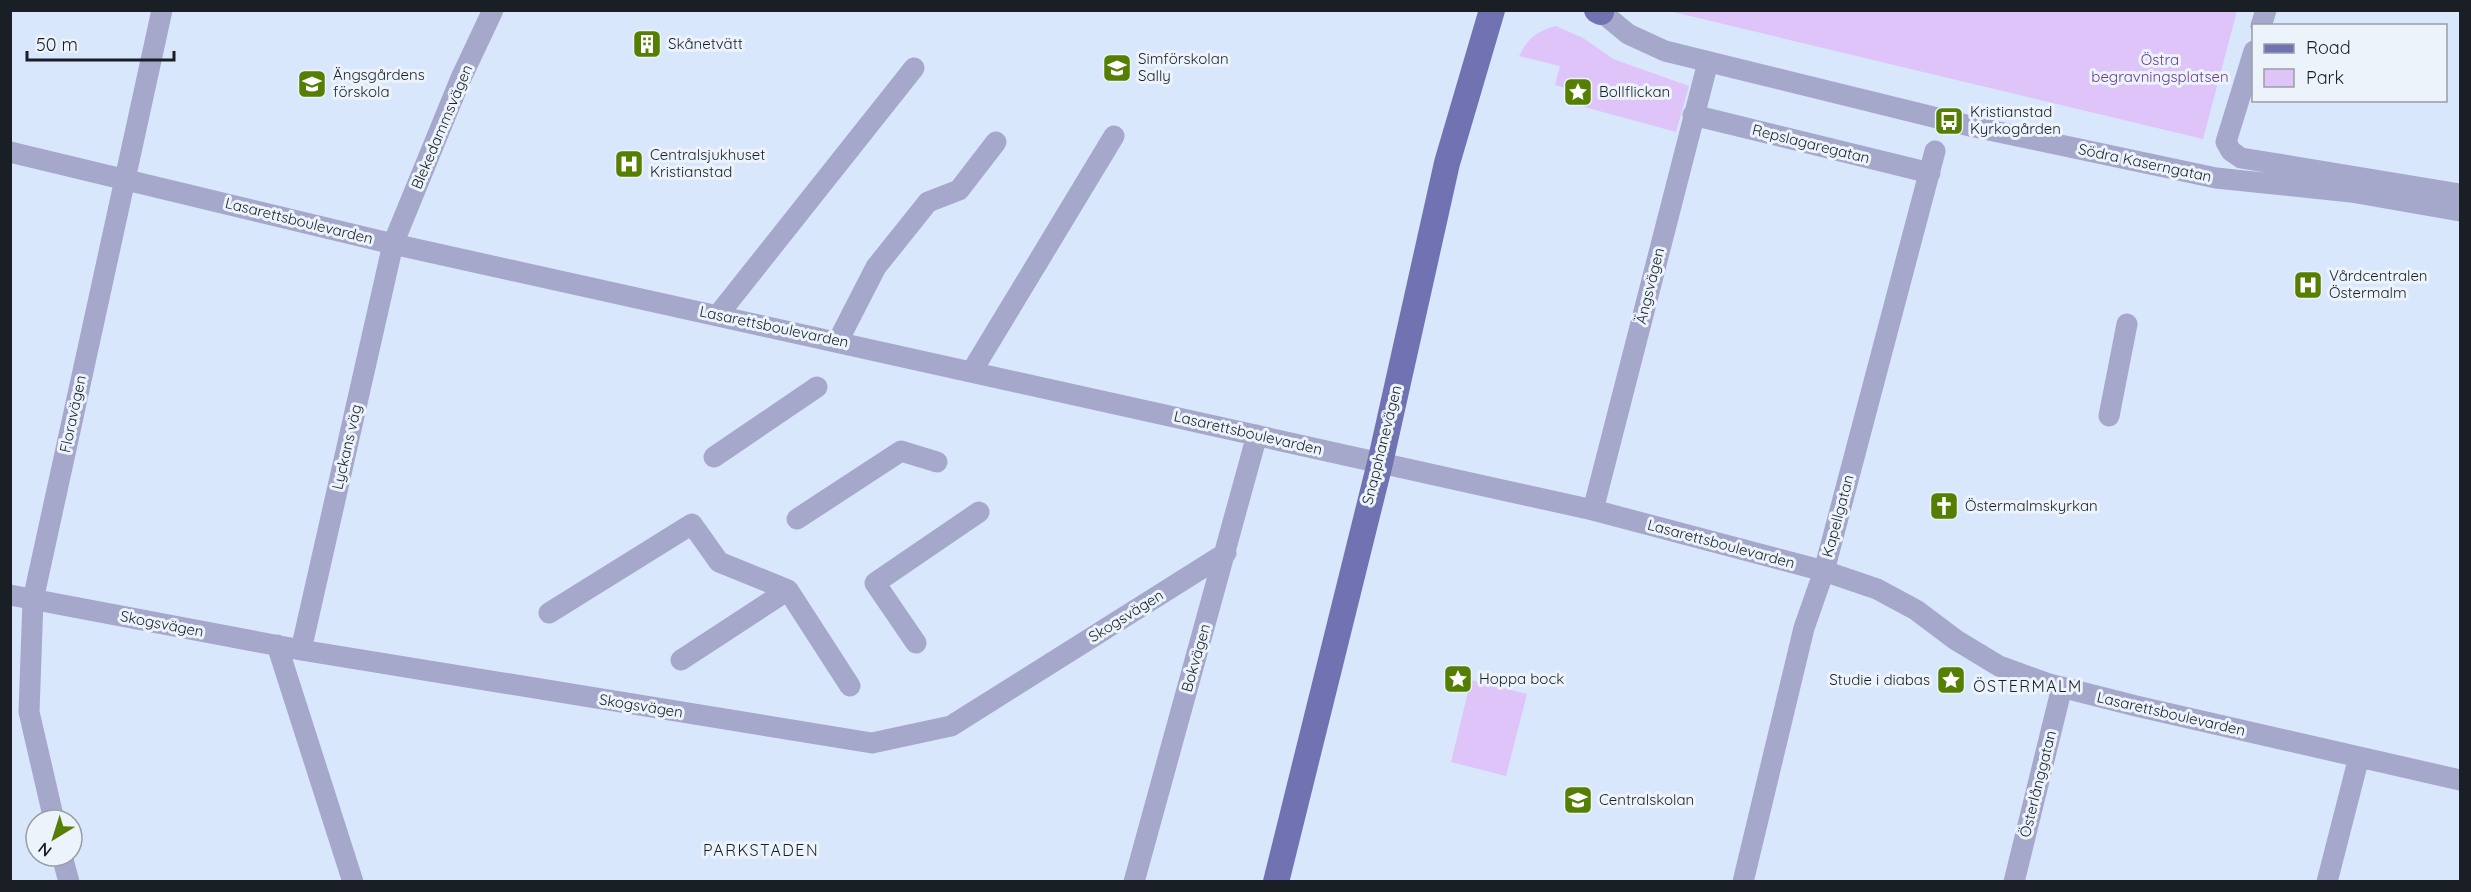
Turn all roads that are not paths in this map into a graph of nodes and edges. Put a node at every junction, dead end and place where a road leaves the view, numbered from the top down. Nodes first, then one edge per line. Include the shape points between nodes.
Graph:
1 (162, 10) edge
2 (493, 10) edge
3 (1492, 10) edge
4 (1509, 10) edge
5 (1599, 11) edge
6 (1482, 45) junction
7 (2252, 54) edge
8 (1708, 62) junction
9 (914, 68) dead end
10 (1693, 115) junction
11 (1114, 136) dead end
12 (996, 142) dead end
13 (1935, 151) dead end
14 (10, 152) edge
15 (1930, 173) junction
16 (124, 178) junction
17 (2460, 194) edge
18 (2460, 211) edge
19 (393, 244) junction
20 (718, 315) junction
21 (2127, 324) dead end
22 (838, 341) junction
23 (972, 371) junction
24 (817, 387) dead end
25 (2109, 416) dead end
26 (1257, 435) junction
27 (714, 457) dead end
28 (937, 462) dead end
29 (1380, 463) junction
30 (1593, 510) junction
31 (979, 512) dead end
32 (796, 519) dead end
33 (1226, 553) junction
34 (1824, 571) junction
35 (788, 590) junction
36 (10, 596) edge
37 (33, 600) junction
38 (549, 613) dead end
39 (916, 643) dead end
40 (277, 645) junction
41 (302, 650) junction
42 (681, 660) dead end
43 (850, 686) dead end
44 (2062, 687) junction
45 (2359, 757) junction
46 (2460, 780) edge
47 (51, 808) edge
48 (352, 882) edge
49 (1134, 882) edge
50 (1276, 882) edge
51 (1743, 882) edge
52 (2014, 882) edge
53 (2327, 882) edge

1 - 16 street, Floravägen
2 - 19 street, Blekedammsvägen
3 - 6 main road, Snapphanevägen
4 - 6 main road
5 - 8 street, Södra Kaserngatan via 1628,34 1665,51
6 - 29 main road, Snapphanevägen via 1447,163
7 - 17 street via 2226,142 2231,152 2241,158
8 - 10 street, Ängsvägen
8 - 18 street, Södra Kaserngatan via 1970,126 2216,178 2351,192
9 - 20 street
10 - 15 street, Repslagaregatan
10 - 30 street, Ängsvägen
11 - 23 street
12 - 22 street via 959,190 928,202 883,258
13 - 15 street, Kapellgatan
14 - 16 street, Lasarettsboulevarden
15 - 34 street, Kapellgatan
16 - 19 street, Lasarettsboulevarden
16 - 37 street, Floravägen
19 - 20 street, Lasarettsboulevarden
19 - 41 street, Lyckans väg
20 - 22 street, Lasarettsboulevarden
21 - 25 street
22 - 23 street, Lasarettsboulevarden
23 - 26 street, Lasarettsboulevarden
24 - 27 street
26 - 29 street, Lasarettsboulevarden
26 - 33 street, Bokvägen
28 - 32 street via 901,450
29 - 30 street, Lasarettsboulevarden
29 - 50 main road, Snapphanevägen
30 - 34 street, Lasarettsboulevarden
31 - 39 street via 875,583
33 - 41 street, Skogsvägen via 951,726 872,743
33 - 49 street, Bokvägen
34 - 44 street, Lasarettsboulevarden via 1877,589 1916,610 1999,666
34 - 51 street, Kapellgatan via 1804,628
35 - 38 street via 719,562 692,524
35 - 42 street
35 - 43 street
36 - 37 street, Skogsvägen
37 - 40 street, Skogsvägen
37 - 47 street, Floravägen via 29,712
40 - 41 street, Skogsvägen
40 - 48 street
44 - 45 street, Lasarettsboulevarden
44 - 52 street, Österlånggatan
45 - 46 street, Lasarettsboulevarden
45 - 53 street

